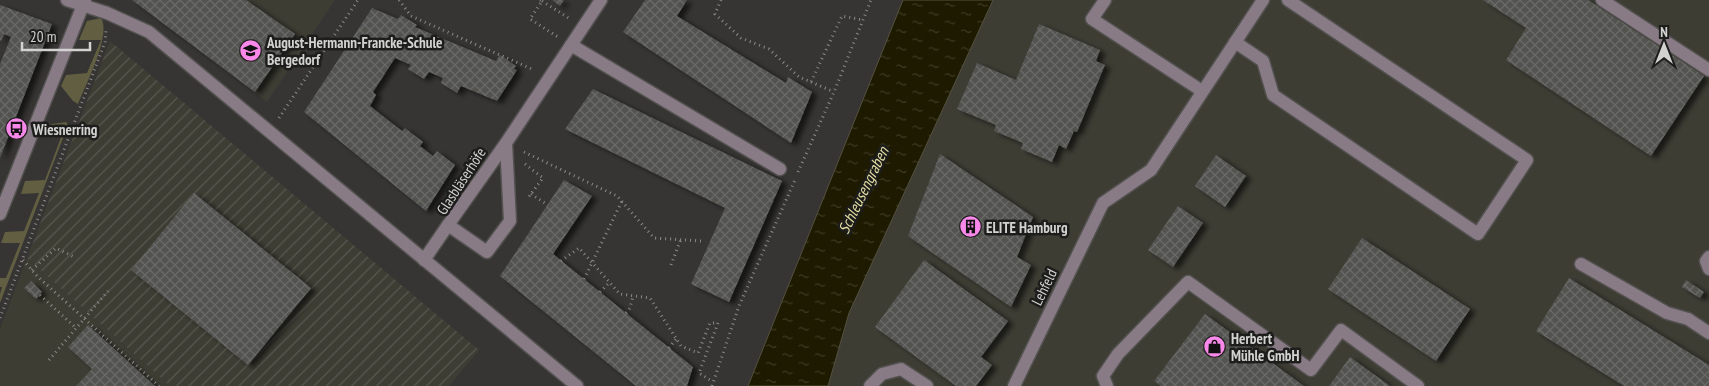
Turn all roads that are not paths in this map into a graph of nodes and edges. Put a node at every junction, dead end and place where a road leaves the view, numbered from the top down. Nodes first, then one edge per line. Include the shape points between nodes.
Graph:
1 (67, 0) edge
2 (601, 0) edge
3 (1105, 0) edge
4 (1263, 0) edge
5 (1288, 0) edge
6 (1602, 0) edge
7 (83, 3) edge
8 (1235, 42) junction
9 (571, 45) junction
10 (1709, 70) edge
11 (1202, 91) junction
12 (506, 143) junction
13 (780, 169) dead end
14 (0, 214) edge
15 (448, 225) junction
16 (1709, 257) edge
17 (424, 260) junction
18 (1581, 264) dead end
19 (1709, 269) edge
20 (1709, 333) edge
21 (577, 386) edge
22 (870, 386) edge
23 (927, 386) edge
24 (1014, 386) edge
25 (1107, 386) edge
26 (1418, 386) edge

1 - 7 street
2 - 9 street, Glasbläserhöfe
3 - 11 street via 1092,19
4 - 8 street
5 - 8 street via 1526,160 1478,234 1273,95 1263,61
6 - 10 street
7 - 14 street
7 - 17 street via 149,32
8 - 11 street
9 - 12 street, Glasbläserhöfe
9 - 13 street
11 - 24 street, Lehfeld via 1150,170 1102,203
12 - 15 street, Glasbläserhöfe
12 - 15 street, Glasbläserhöfe via 510,221 487,252
15 - 17 street
16 - 19 street via 1706,261
17 - 21 street
18 - 20 street via 1667,314 1688,319
22 - 23 street via 882,374 901,369
25 - 26 street via 1103,376 1118,354 1188,282 1312,370 1341,330

